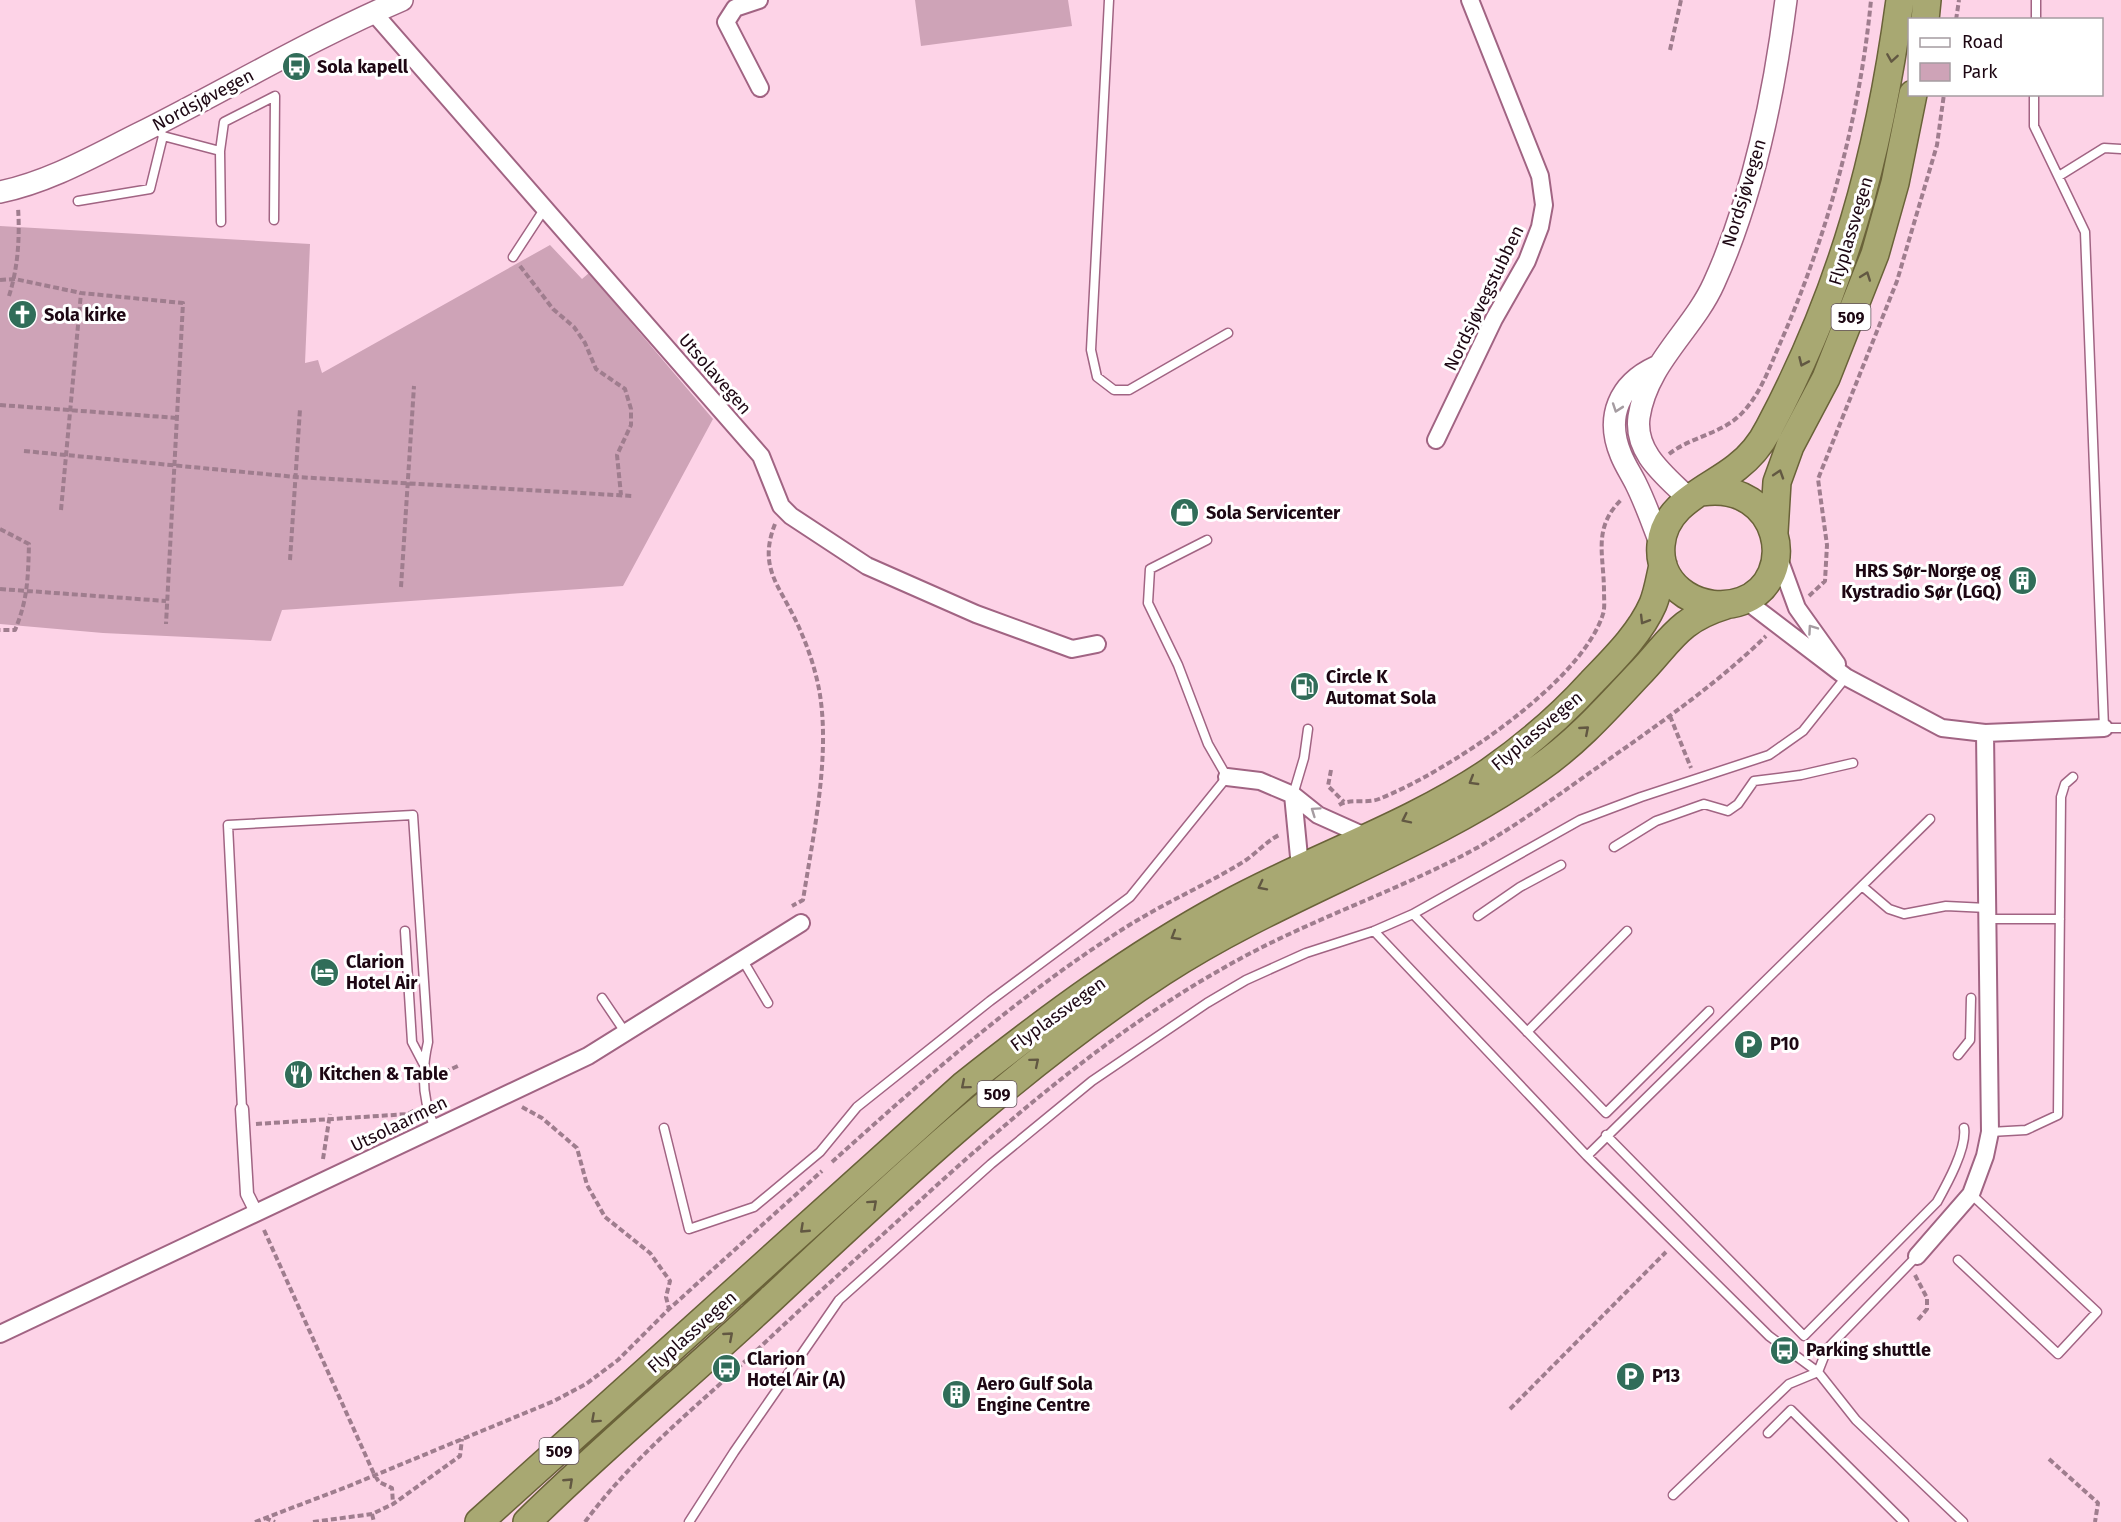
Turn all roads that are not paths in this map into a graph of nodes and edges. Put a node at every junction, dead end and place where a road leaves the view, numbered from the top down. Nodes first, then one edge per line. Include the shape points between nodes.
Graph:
1 (402, 0) edge
2 (759, 0) edge
3 (1109, 0) edge
4 (1470, 0) edge
5 (1786, 0) edge
6 (1900, 0) edge
7 (1927, 0) edge
8 (2036, 0) edge
9 (373, 12) junction
10 (1925, 18) edge
11 (2036, 18) edge
12 (760, 88) dead end
13 (1913, 96) edge
14 (2034, 96) edge
15 (159, 130) junction
16 (2121, 149) edge
17 (220, 152) junction
18 (2059, 176) junction
19 (8, 190) edge
20 (78, 201) dead end
21 (545, 208) junction
22 (274, 220) dead end
23 (221, 222) dead end
24 (513, 257) road end
25 (1228, 333) dead end
26 (1656, 367) junction
27 (1436, 440) dead end
28 (1696, 496) junction
29 (1207, 540) dead end
30 (1775, 541) junction
31 (1662, 555) junction
32 (1735, 603) junction
33 (1097, 644) dead end
34 (1846, 677) junction
35 (2113, 728) edge
36 (1308, 729) dead end
37 (1985, 734) junction
38 (1853, 762) dead end
39 (1227, 777) junction
40 (2073, 777) dead end
41 (1293, 795) junction
42 (1930, 819) dead end
43 (1367, 837) junction
44 (1614, 847) dead end
45 (1561, 865) dead end
46 (1299, 867) junction
47 (1862, 886) junction
48 (1987, 913) junction
49 (1413, 914) junction
50 (1478, 916) dead end
51 (2060, 919) junction
52 (801, 923) dead end
53 (405, 931) dead end
54 (1374, 931) junction
55 (1627, 931) dead end
56 (742, 959) junction
57 (602, 998) dead end
58 (1971, 998) dead end
59 (768, 1002) dead end
60 (1709, 1011) dead end
61 (625, 1032) junction
62 (1527, 1032) junction
63 (1958, 1055) dead end
64 (423, 1063) junction
65 (242, 1109) joint
66 (435, 1128) junction
67 (664, 1128) dead end
68 (1964, 1128) dead end
69 (1990, 1132) junction
70 (1606, 1135) junction
71 (1587, 1156) junction
72 (1971, 1194) junction
73 (257, 1214) junction
74 (1913, 1260) joint
75 (1958, 1260) dead end
76 (0, 1334) edge
77 (1818, 1372) junction
78 (1768, 1433) dead end
79 (1673, 1495) dead end
80 (1901, 1521) edge
81 (479, 1522) edge
82 (527, 1522) edge
83 (689, 1522) edge
84 (1963, 1522) edge

1 - 9 street, Nordsjøvegen
2 - 12 street via 735,8 726,22
3 - 25 lane via 1091,350 1097,377 1114,390 1129,390
4 - 27 street, Nordsjøvegstubben via 1540,176 1544,205 1527,261 1494,319
5 - 26 street, Nordsjøvegen via 1763,129 1732,237 1701,309
6 -> 28 highway, Flyplassvegen / 509 via 1868,177 1826,308 1766,434 1737,467
7 - 10 highway
8 - 11 lane
9 - 15 street, Nordsjøvegen
9 - 21 street, Utsolavegen
30 -> 13 highway, Flyplassvegen / 509 via 1777,482 1790,446 1826,378 1875,254 1895,183
14 - 18 lane via 2034,126
15 - 17 lane
15 - 19 street, Nordsjøvegen
15 - 20 lane via 150,189
16 - 18 lane via 2104,148
17 - 22 lane via 224,122 275,96
17 - 23 lane
18 - 35 lane via 2085,232
21 - 24 lane
21 - 33 street, Utsolavegen via 761,456 781,506 821,538 867,566 976,614 1072,649
26 - 28 street, Nordsjøvegen via 1639,418 1642,447
26 -> 31 street, Nordsjøvegen via 1637,376 1622,396 1614,417 1621,457 1637,485
28 - 30 highway via 1732,492 1750,500 1765,513
28 - 31 highway, Flyplassvegen / 509 via 1676,509 1665,525
29 - 39 lane via 1150,569 1148,603 1178,665 1208,744
30 - 32 highway, Flyplassvegen / 509 via 1772,571 1761,588
34 -> 30 street via 1797,608
31 - 32 highway via 1672,583 1687,597 1706,604
31 -> 43 highway, Flyplassvegen / 509 via 1653,605 1574,702 1488,772
32 - 34 street
82 -> 32 highway, Flyplassvegen / 509 via 925,1156 1046,1053 1165,970 1236,928 1453,823 1540,768 1590,725 1680,628 1699,613
34 - 37 street via 1942,728
34 - 49 lane via 1803,731 1769,755 1580,820
35 - 37 street
36 - 41 lane
37 - 48 street
38 - 44 lane via 1754,781 1728,811 1704,804 1656,821
39 - 41 street via 1260,781
39 - 67 lane via 1130,897 856,1107 820,1152 754,1207 689,1229
40 - 51 lane via 2065,784 2061,797
43 -> 41 street via 1318,815
41 - 46 street
42 - 47 lane
43 - 46 highway, Flyplassvegen / 509
45 - 50 lane via 1520,886
46 -> 81 highway, Flyplassvegen / 509 via 1225,906 1090,988 973,1078
47 - 48 lane via 1889,909 1904,914 1946,906
47 - 70 lane
48 - 51 lane
48 - 69 street
49 - 54 lane
49 - 62 lane
51 - 69 lane via 2058,1116 2026,1130
52 - 56 street, Utsolaarmen
53 - 64 lane via 412,1042
54 - 71 lane
54 - 83 lane via 1306,953 1246,980 1208,1003 1092,1081 991,1164 839,1300
55 - 62 lane
56 - 59 lane
56 - 61 street, Utsolaarmen
57 - 61 lane
58 - 63 lane via 1970,1040
60 - 62 lane via 1606,1113
61 - 66 street, Utsolaarmen via 588,1056
64 - 65 lane via 428,1042 413,815 228,825
64 - 66 lane via 426,1104
65 - 73 street via 247,1194
66 - 73 street, Utsolaarmen
68 - 70 lane via 1965,1136 1949,1180 1937,1202 1804,1336
69 - 72 street
70 - 71 lane
71 - 77 lane via 1769,1336
72 - 74 street
72 - 75 lane via 2097,1312 2058,1354
73 - 76 street, Utsolaarmen
74 - 77 lane via 1827,1349
77 - 79 lane via 1789,1384
77 - 84 lane via 1856,1420
78 - 80 lane via 1791,1410

